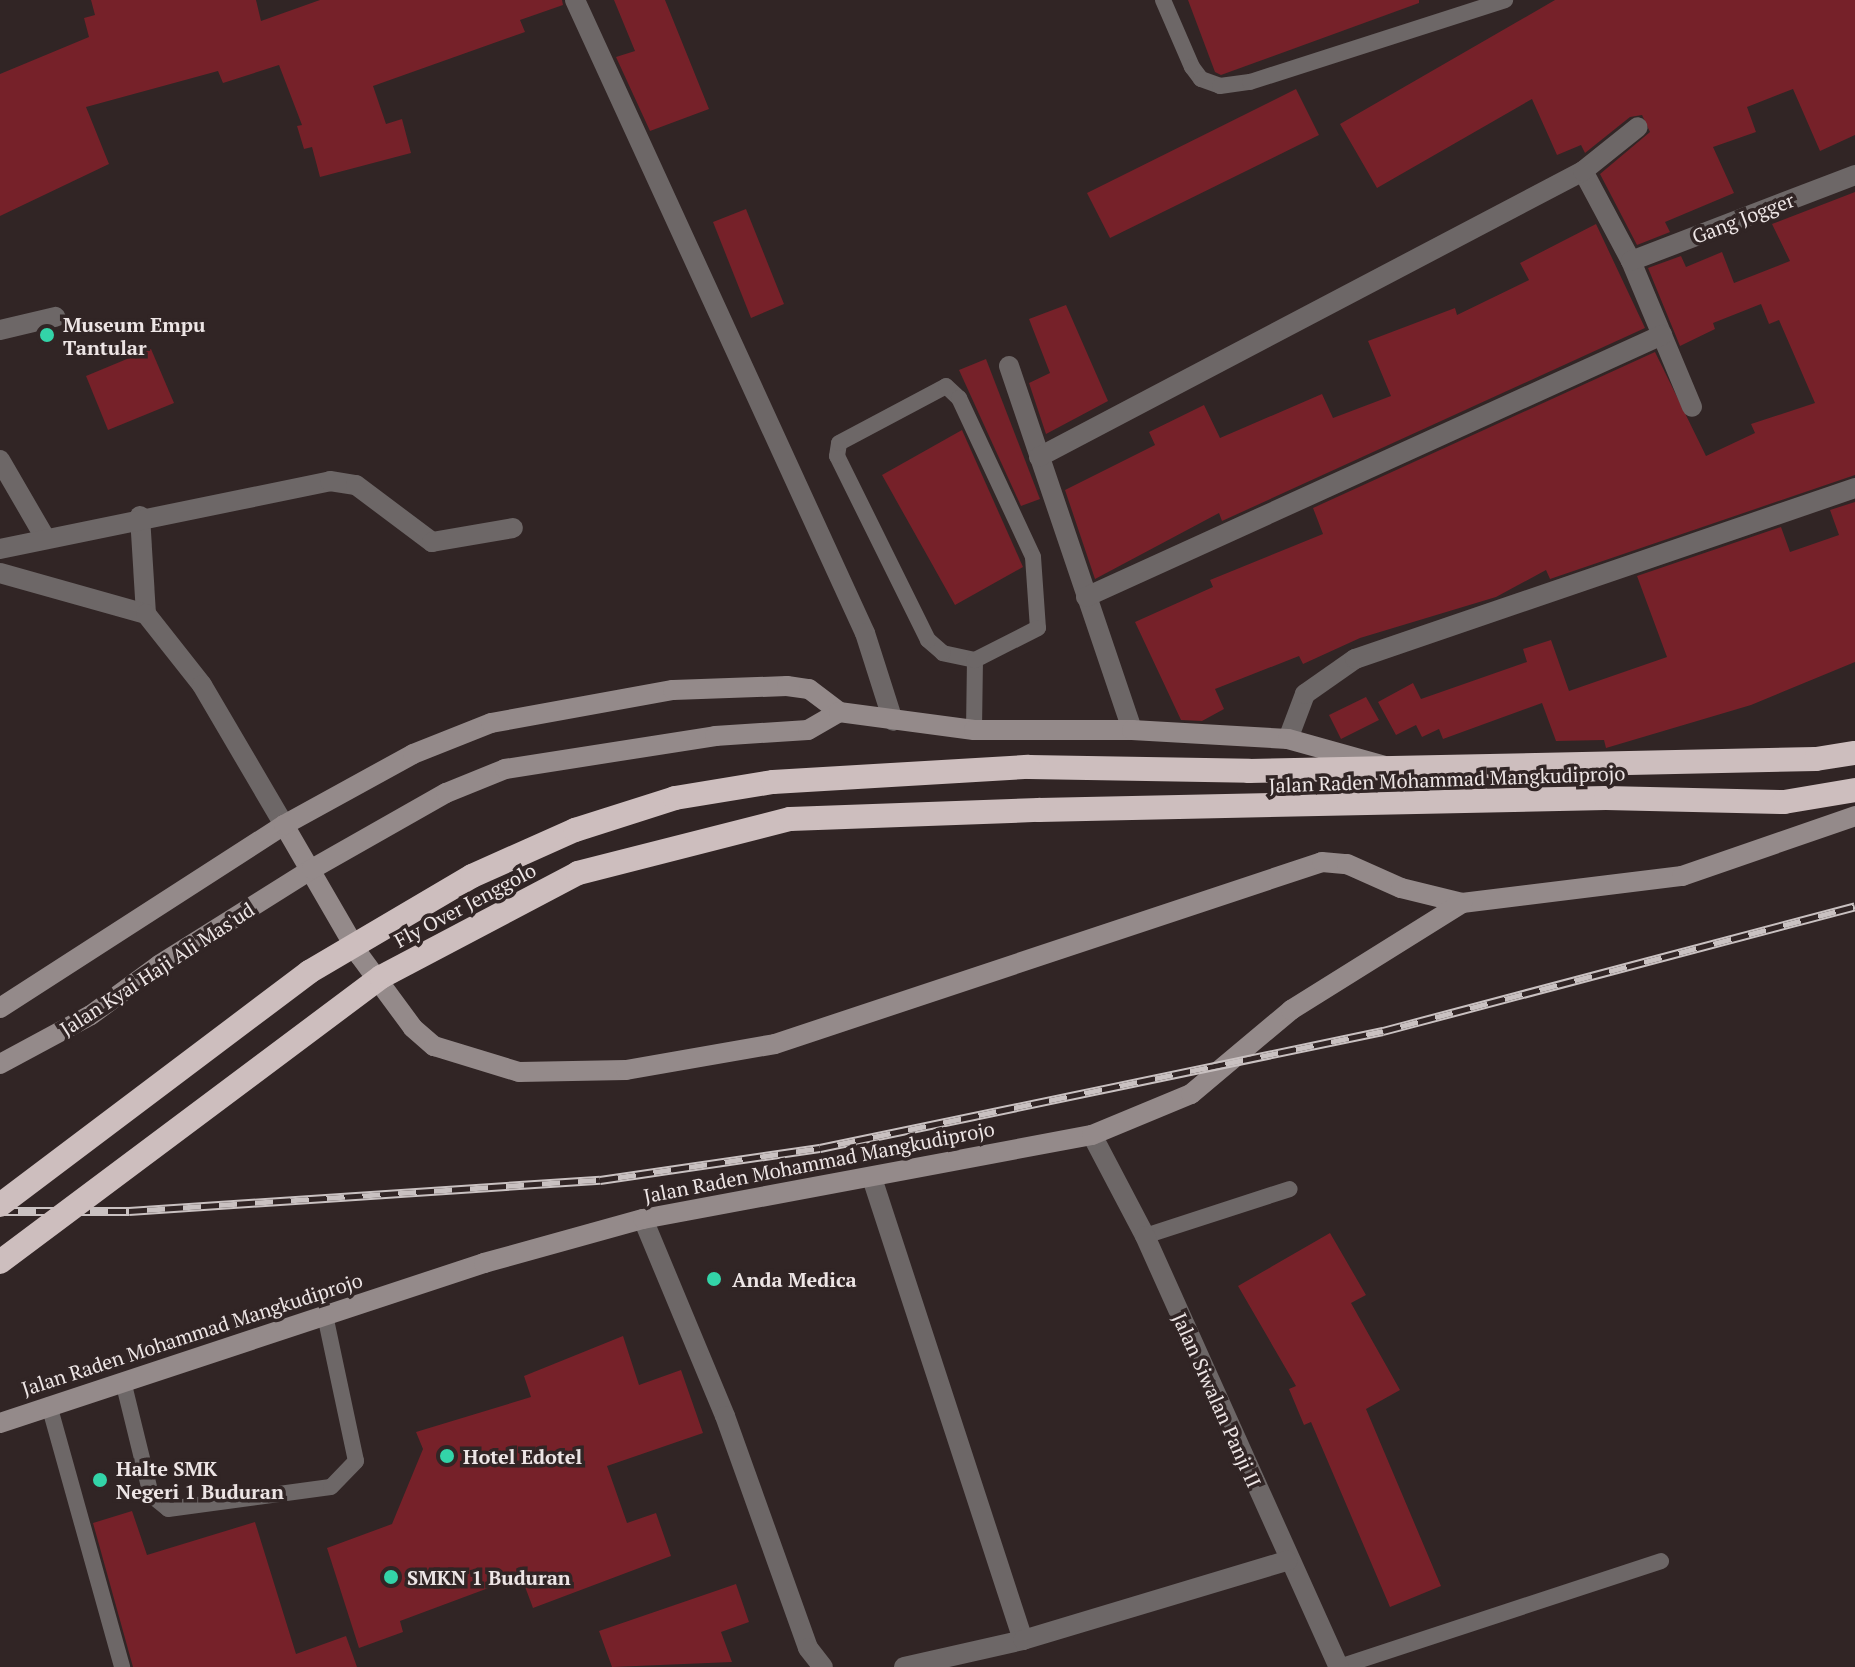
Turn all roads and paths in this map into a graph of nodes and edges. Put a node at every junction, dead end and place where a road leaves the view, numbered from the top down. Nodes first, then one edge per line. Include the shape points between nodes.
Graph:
1 (575, 0) edge
2 (1163, 0) edge
3 (1505, 0) edge
4 (1638, 127) dead end
5 (1583, 171) junction
6 (1855, 175) edge
7 (1631, 261) junction
8 (55, 317) dead end
9 (0, 330) edge
10 (1662, 335) junction
11 (1009, 366) dead end
12 (1692, 407) dead end
13 (1039, 457) junction
14 (0, 460) edge
15 (1855, 488) edge
16 (140, 516) junction
17 (513, 528) dead end
18 (44, 536) junction
19 (0, 549) edge
20 (0, 573) edge
21 (1086, 597) junction
22 (146, 614) junction
23 (975, 660) junction
24 (839, 712) junction
25 (893, 721) junction
26 (974, 730) junction
27 (1132, 730) junction
28 (1288, 739) junction
29 (1855, 753) edge
30 (1029, 767) joint
31 (1389, 767) junction
32 (1855, 790) edge
33 (1039, 810) joint
34 (1855, 816) edge
35 (284, 825) junction
36 (312, 869) junction
37 (1462, 903) junction
38 (2, 1003) edge
39 (0, 1064) edge
40 (1092, 1135) junction
41 (872, 1178) junction
42 (1290, 1189) dead end
43 (0, 1205) edge
44 (643, 1219) junction
45 (1145, 1236) junction
46 (0, 1262) edge
47 (325, 1315) junction
48 (123, 1381) junction
49 (49, 1405) junction
50 (0, 1423) edge
51 (1287, 1561) junction
52 (1661, 1561) dead end
53 (1023, 1640) junction
54 (122, 1667) edge
55 (823, 1667) edge
56 (904, 1667) edge
57 (1339, 1667) edge

1 - 25 street via 865,633
2 - 3 lane via 1192,67 1201,79 1220,86 1250,82
4 - 5 street
5 - 7 street
5 - 13 street
6 - 7 street, Gang Jogger
7 - 10 street
8 - 9 street
10 - 12 street
10 - 21 street
11 - 13 street
13 - 21 street
14 - 18 street
15 - 28 street via 1355,659 1305,694
16 - 17 street via 343,480 432,542
16 - 18 street
16 - 22 street
18 - 19 street
20 - 22 street
21 - 27 street
22 - 35 street via 202,685
23 - 23 lane via 943,653 928,640 837,456 839,443 946,386 959,398 1033,557 1038,628
23 - 26 lane
24 - 25 street, Jalan Raden Mohammad Mangkudiprojo
24 - 35 street, Jalan Raden Mohammad Mangkudiprojo via 809,689 787,686 673,690 548,711 491,723 413,754
24 - 36 street via 808,730 715,736 505,769 446,793
25 - 26 street, Jalan Raden Mohammad Mangkudiprojo
26 - 27 street, Jalan Raden Mohammad Mangkudiprojo
27 - 28 street, Jalan Raden Mohammad Mangkudiprojo
28 - 31 street, Jalan Raden Mohammad Mangkudiprojo via 1337,748
29 - 31 highway, Jalan Raden Mohammad Mangkudiprojo via 1816,759
30 - 31 highway, Jalan Raden Mohammad Mangkudiprojo
30 - 43 highway, Fly Over Jenggolo, bridge via 773,782 675,798 575,830 472,876 309,972
32 - 33 highway, Jalan Raden Mohammad Mangkudiprojo via 1784,802 1606,798
33 - 46 highway, Fly Over Jenggolo, bridge via 790,819 578,873 381,977
34 - 37 street, Jalan Raden Mohammad Mangkudiprojo via 1682,876
35 - 36 street, Jalan Raden Mohammad Mangkudiprojo
35 - 38 street
36 - 37 street, Jalan Raden Mohammad Mangkudiprojo via 360,956 413,1028 434,1046 519,1072 626,1070 775,1044 1322,862 1347,864 1401,888
36 - 39 street, Jalan Kyai Haji Ali Mas'ud via 159,965 91,1015
37 - 40 street, Jalan Raden Mohammad Mangkudiprojo via 1299,1004 1191,1094
40 - 41 street, Jalan Raden Mohammad Mangkudiprojo
40 - 45 street, Jalan Siwalan Panji II
41 - 44 street, Jalan Raden Mohammad Mangkudiprojo
41 - 53 street
42 - 45 lane
44 - 47 street, Jalan Raden Mohammad Mangkudiprojo
44 - 55 street via 725,1416 808,1648
45 - 51 street, Jalan Siwalan Panji II
47 - 48 street, Jalan Raden Mohammad Mangkudiprojo
47 - 48 lane via 356,1461 331,1487 168,1509 151,1495
48 - 49 street, Jalan Raden Mohammad Mangkudiprojo
49 - 50 street, Jalan Raden Mohammad Mangkudiprojo
49 - 54 lane
51 - 53 street
51 - 57 street, Jalan Siwalan Panji II
52 - 57 lane
53 - 56 street

